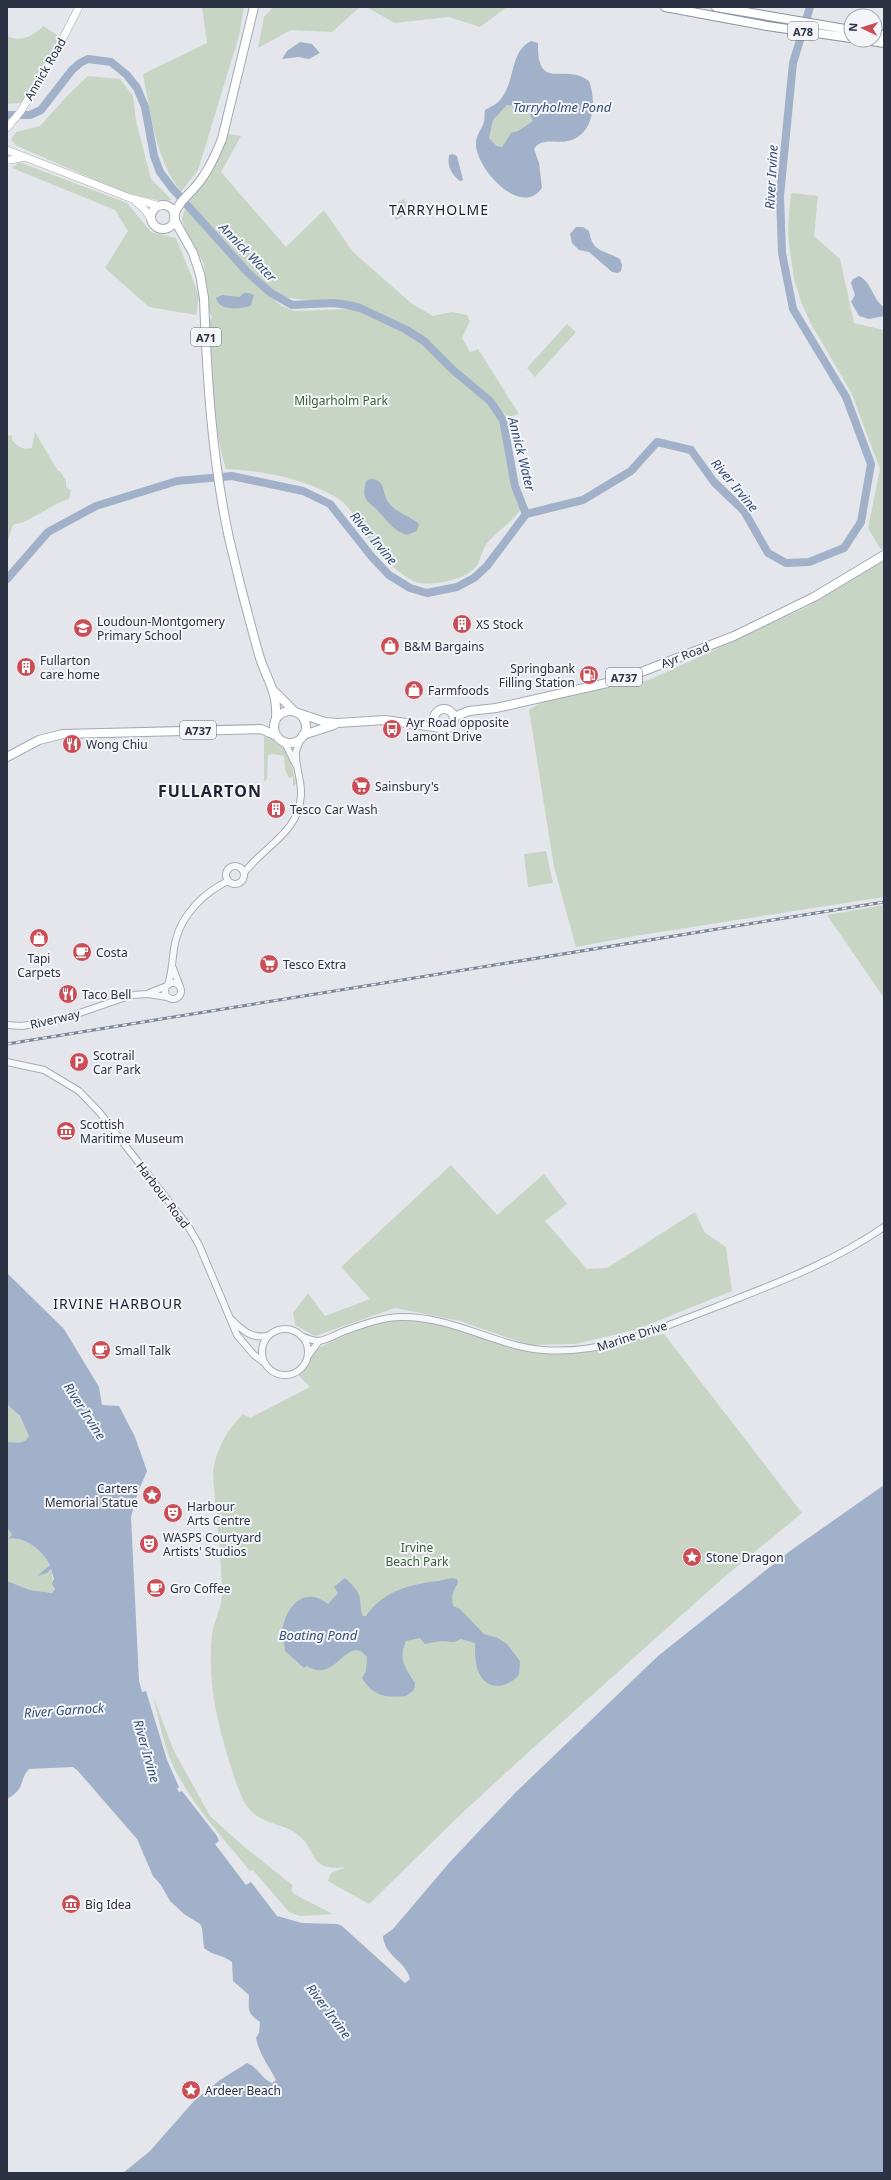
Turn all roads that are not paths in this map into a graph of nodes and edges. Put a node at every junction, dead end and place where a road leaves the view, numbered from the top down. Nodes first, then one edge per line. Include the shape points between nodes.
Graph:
1 (79, 7) edge
2 (665, 7) edge
3 (716, 7) edge
4 (255, 9) edge
5 (843, 31) edge
6 (840, 32) junction
7 (843, 34) edge
8 (8, 127) edge
9 (7, 150) edge
10 (26, 157) junction
11 (8, 162) edge
12 (130, 198) junction
13 (179, 203) junction
14 (163, 206) junction
15 (174, 217) junction
16 (151, 219) junction
17 (167, 228) junction
18 (182, 233) junction
19 (884, 555) edge
20 (274, 691) junction
21 (449, 710) junction
22 (469, 711) junction
23 (296, 712) junction
24 (434, 716) junction
25 (454, 717) junction
26 (276, 719) junction
27 (338, 723) junction
28 (411, 723) junction
29 (440, 728) junction
30 (261, 729) junction
31 (277, 736) junction
32 (302, 736) junction
33 (284, 741) junction
34 (7, 757) edge
35 (300, 775) junction
36 (254, 860) junction
37 (239, 866) junction
38 (244, 873) junction
39 (227, 879) junction
40 (173, 968) junction
41 (168, 986) junction
42 (180, 987) junction
43 (148, 994) junction
44 (167, 997) junction
45 (7, 1026) edge
46 (7, 1062) edge
47 (884, 1227) edge
48 (230, 1318) junction
49 (270, 1334) junction
50 (301, 1336) junction
51 (318, 1341) junction
52 (306, 1360) junction
53 (265, 1363) junction

1 - 8 main road, Annick Road via 21,111
2 - 6 main road, A78 via 767,26
3 - 6 main road, A78
4 - 13 main road via 222,139 206,172
5 - 6 main road, A78
6 - 7 main road, A78
9 - 10 main road
9 - 11 main road
10 - 11 main road
10 - 12 main road
12 - 14 main road
12 - 16 main road via 140,204
13 - 14 main road
13 - 15 main road
14 - 15 main road, A71
14 - 16 main road via 154,210
15 - 17 main road via 172,224
15 - 18 main road, A71
16 - 17 main road via 160,229
17 - 18 main road
18 - 20 main road, A71 via 200,274 204,298 216,460 229,537 262,664
19 - 22 main road, Ayr Road / A737 via 814,597 734,636 644,671 552,696
20 - 23 main road, A71
20 - 26 main road, A71
21 - 22 main road, Ayr Road / A737
21 - 24 main road, A737 via 440,709
21 - 25 main road
22 - 25 main road, Ayr Road / A737
23 - 26 main road via 284,712
23 - 27 main road, A737 via 325,722
23 - 32 main road via 305,723
24 - 28 main road, A737 via 428,720
24 - 29 main road
25 - 29 main road, A737 via 451,725
26 - 30 main road, A737
26 - 31 main road
27 - 28 main road, A737 via 385,720
27 - 32 main road, A737
28 - 29 main road, A737
30 - 31 main road, A737
30 - 34 main road, A737 via 82,732 55,736 20,749
31 - 33 main road
32 - 33 main road via 294,742
32 - 35 street via 296,752
33 - 35 street
35 - 36 street via 301,796 293,824
36 - 37 street
36 - 38 street
37 - 38 street
37 - 39 street via 230,867
38 - 39 street via 244,879 238,884
39 - 40 street via 196,905 182,924 176,939
40 - 41 street
40 - 42 street
41 - 42 street via 174,983
41 - 43 street, Riverway
41 - 44 street via 165,990
42 - 44 street via 181,994 178,998
43 - 44 street, Riverway
43 - 45 street, Riverway via 120,998 59,1020
46 - 48 street, Harbour Road via 28,1065 55,1075 79,1091 100,1113 188,1226 199,1245
47 - 51 street, Marine Drive via 841,1253 787,1280 644,1334 593,1349 567,1351 517,1346 444,1322 404,1317 369,1322
48 - 49 street, Harbour Road via 249,1334
48 - 53 street, Harbour Road via 237,1335 254,1355
49 - 50 street via 281,1329 291,1330
49 - 53 street via 262,1353
50 - 51 street
50 - 52 street via 307,1345
51 - 52 street
52 - 53 street via 290,1374 276,1373

